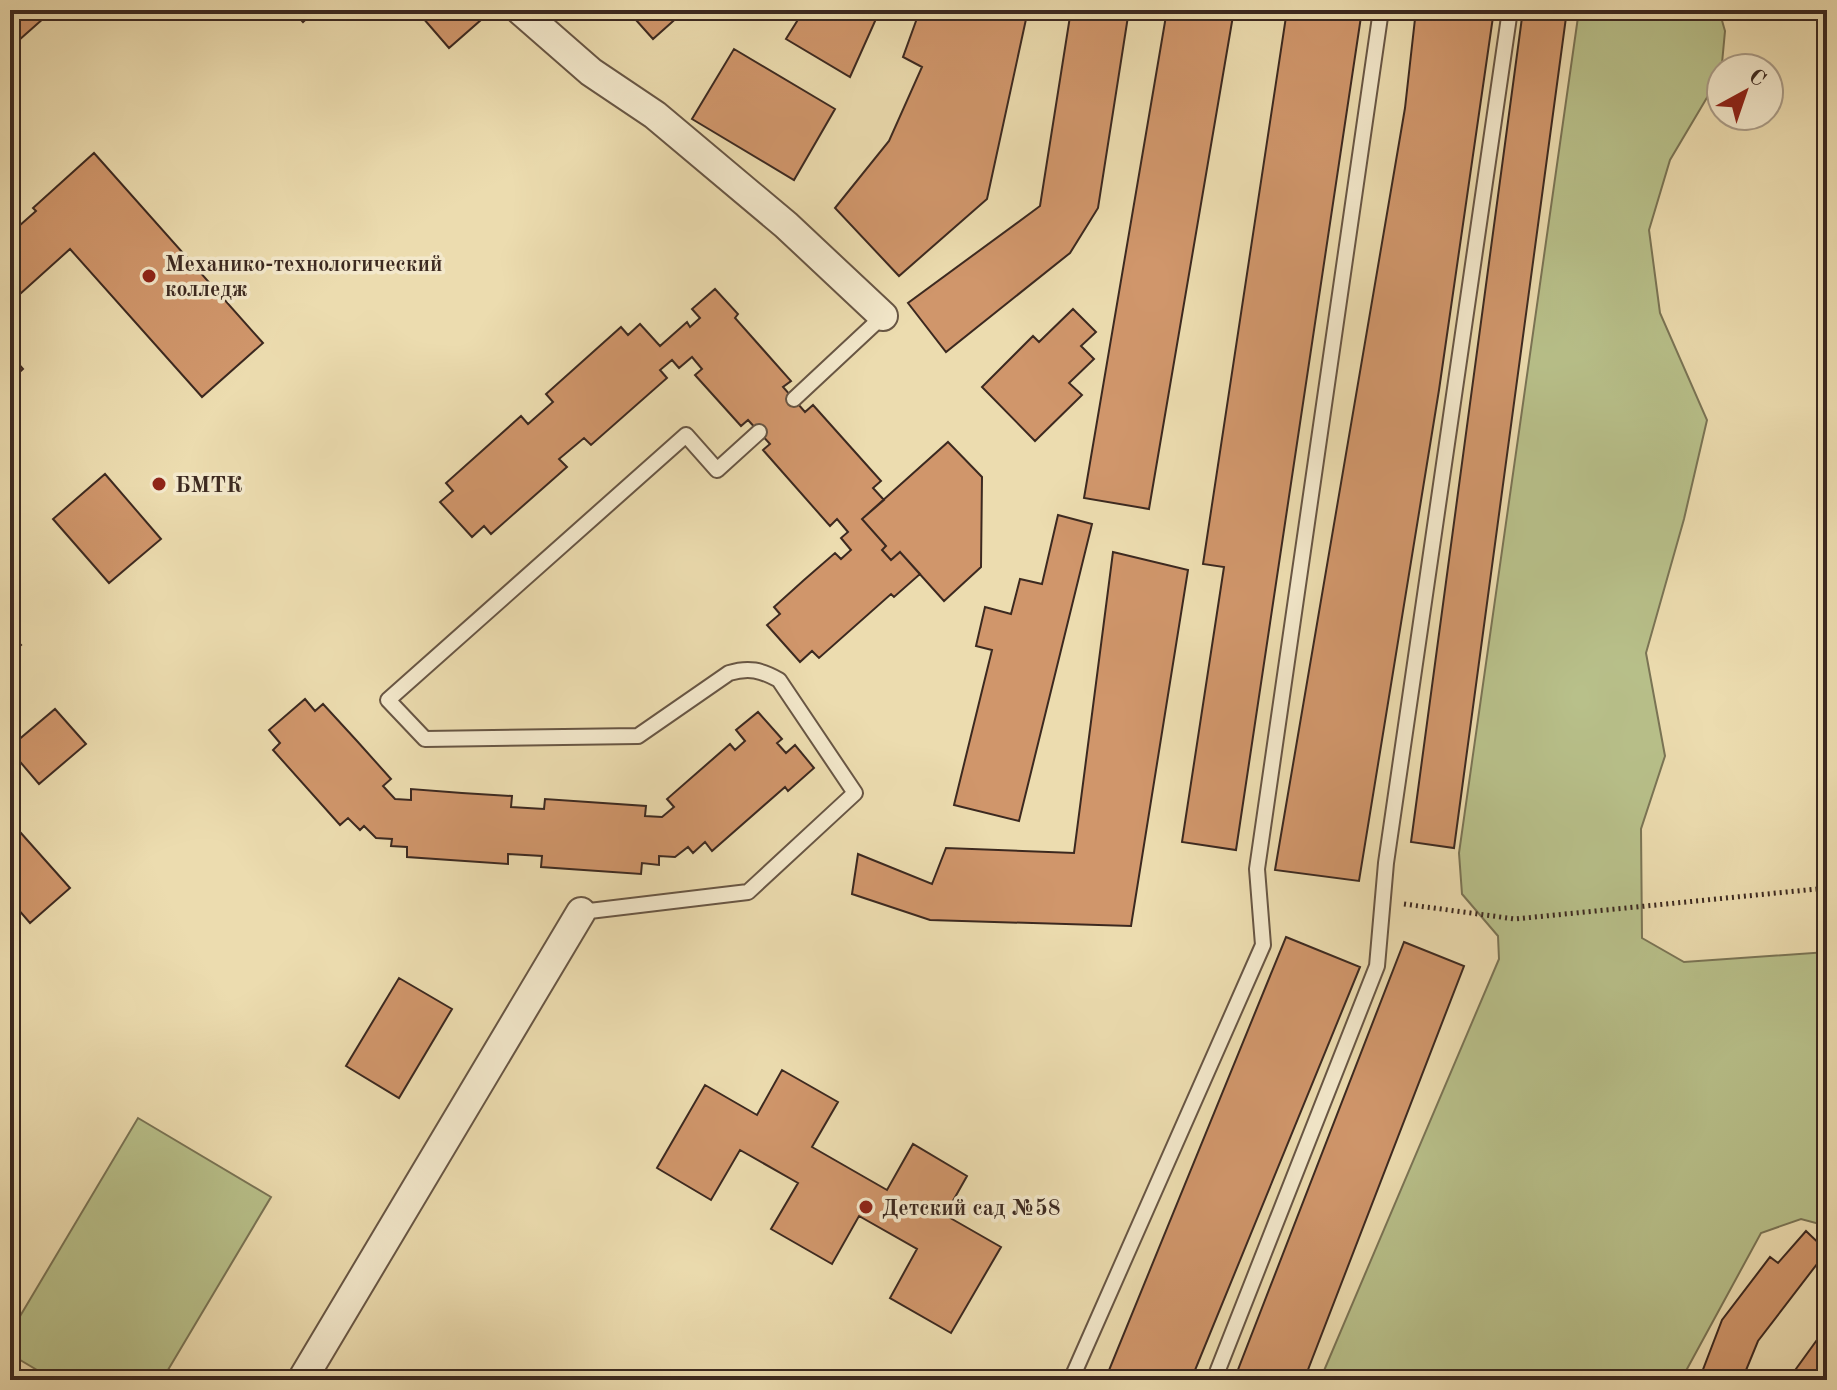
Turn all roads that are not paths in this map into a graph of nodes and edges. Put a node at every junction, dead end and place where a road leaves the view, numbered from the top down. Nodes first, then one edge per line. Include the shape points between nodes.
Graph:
1 (520, 10) edge
2 (1381, 10) edge
3 (1510, 10) edge
4 (883, 316) joint
5 (794, 399) dead end
6 (759, 432) dead end
7 (581, 912) joint
8 (302, 1380) edge
9 (1071, 1380) edge
10 (1214, 1380) edge

1 - 4 street via 786,225
2 - 9 lane via 1257,869 1263,945
3 - 10 lane via 1386,863 1377,966
4 - 5 lane
6 - 7 lane via 717,470 686,435 388,700 425,739 638,736 729,673 755,670 779,680 855,793 748,892
7 - 8 street

